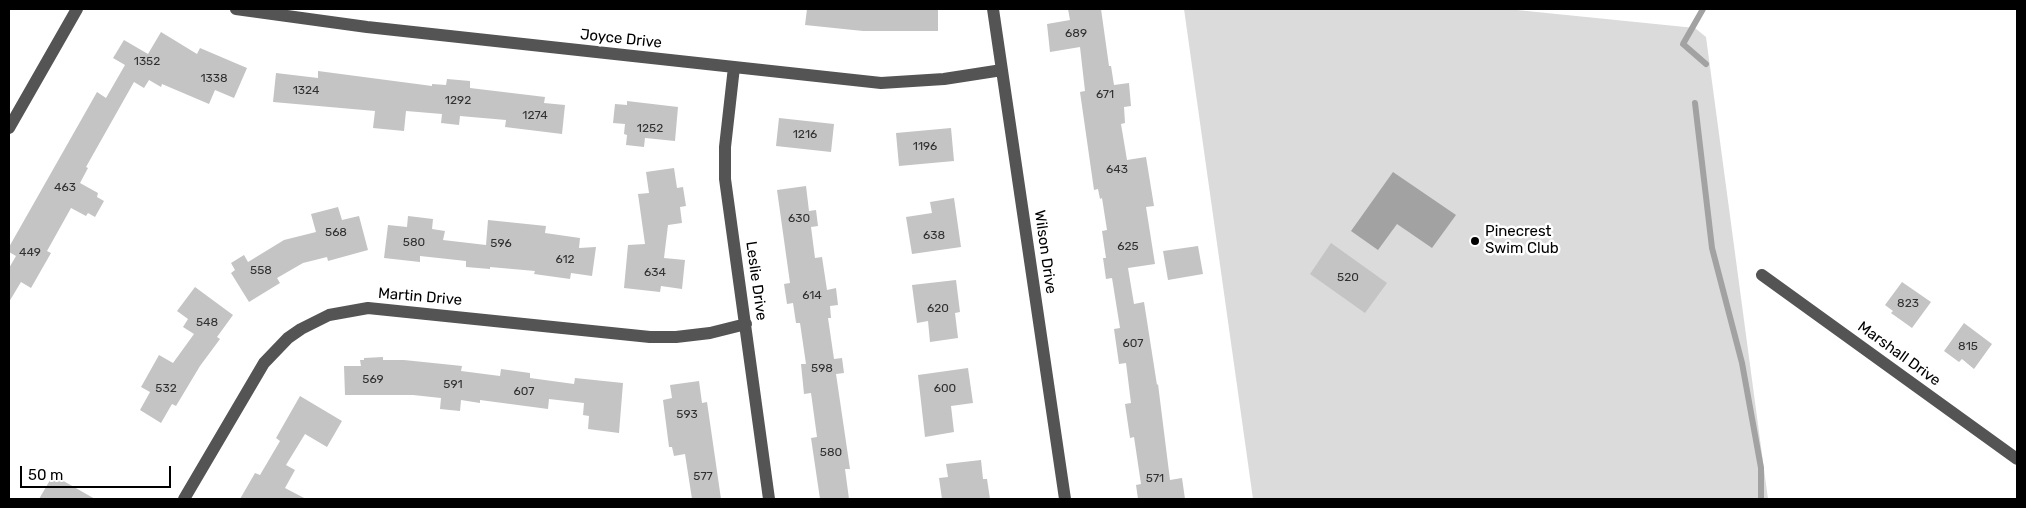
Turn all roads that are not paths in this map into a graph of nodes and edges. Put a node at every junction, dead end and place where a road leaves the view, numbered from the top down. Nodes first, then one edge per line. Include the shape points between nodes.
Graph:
1 (77, 9) edge
2 (236, 9) edge
3 (993, 9) edge
4 (734, 67) junction
5 (1002, 70) junction
6 (9, 128) edge
7 (1762, 275) dead end
8 (746, 324) junction
9 (2017, 459) edge
10 (184, 499) edge
11 (770, 499) edge
12 (1065, 499) edge

1 - 6 street
2 - 4 street, Joyce Drive via 367,27
3 - 5 street, Wilson Drive
4 - 5 street, Joyce Drive via 881,83 936,80
4 - 8 street, Leslie Drive via 725,147 726,178
5 - 12 street, Wilson Drive
7 - 9 street, Marshall Drive
8 - 10 street, Martin Drive via 710,333 650,337 368,308 329,315 288,338 264,363
8 - 11 street, Leslie Drive

